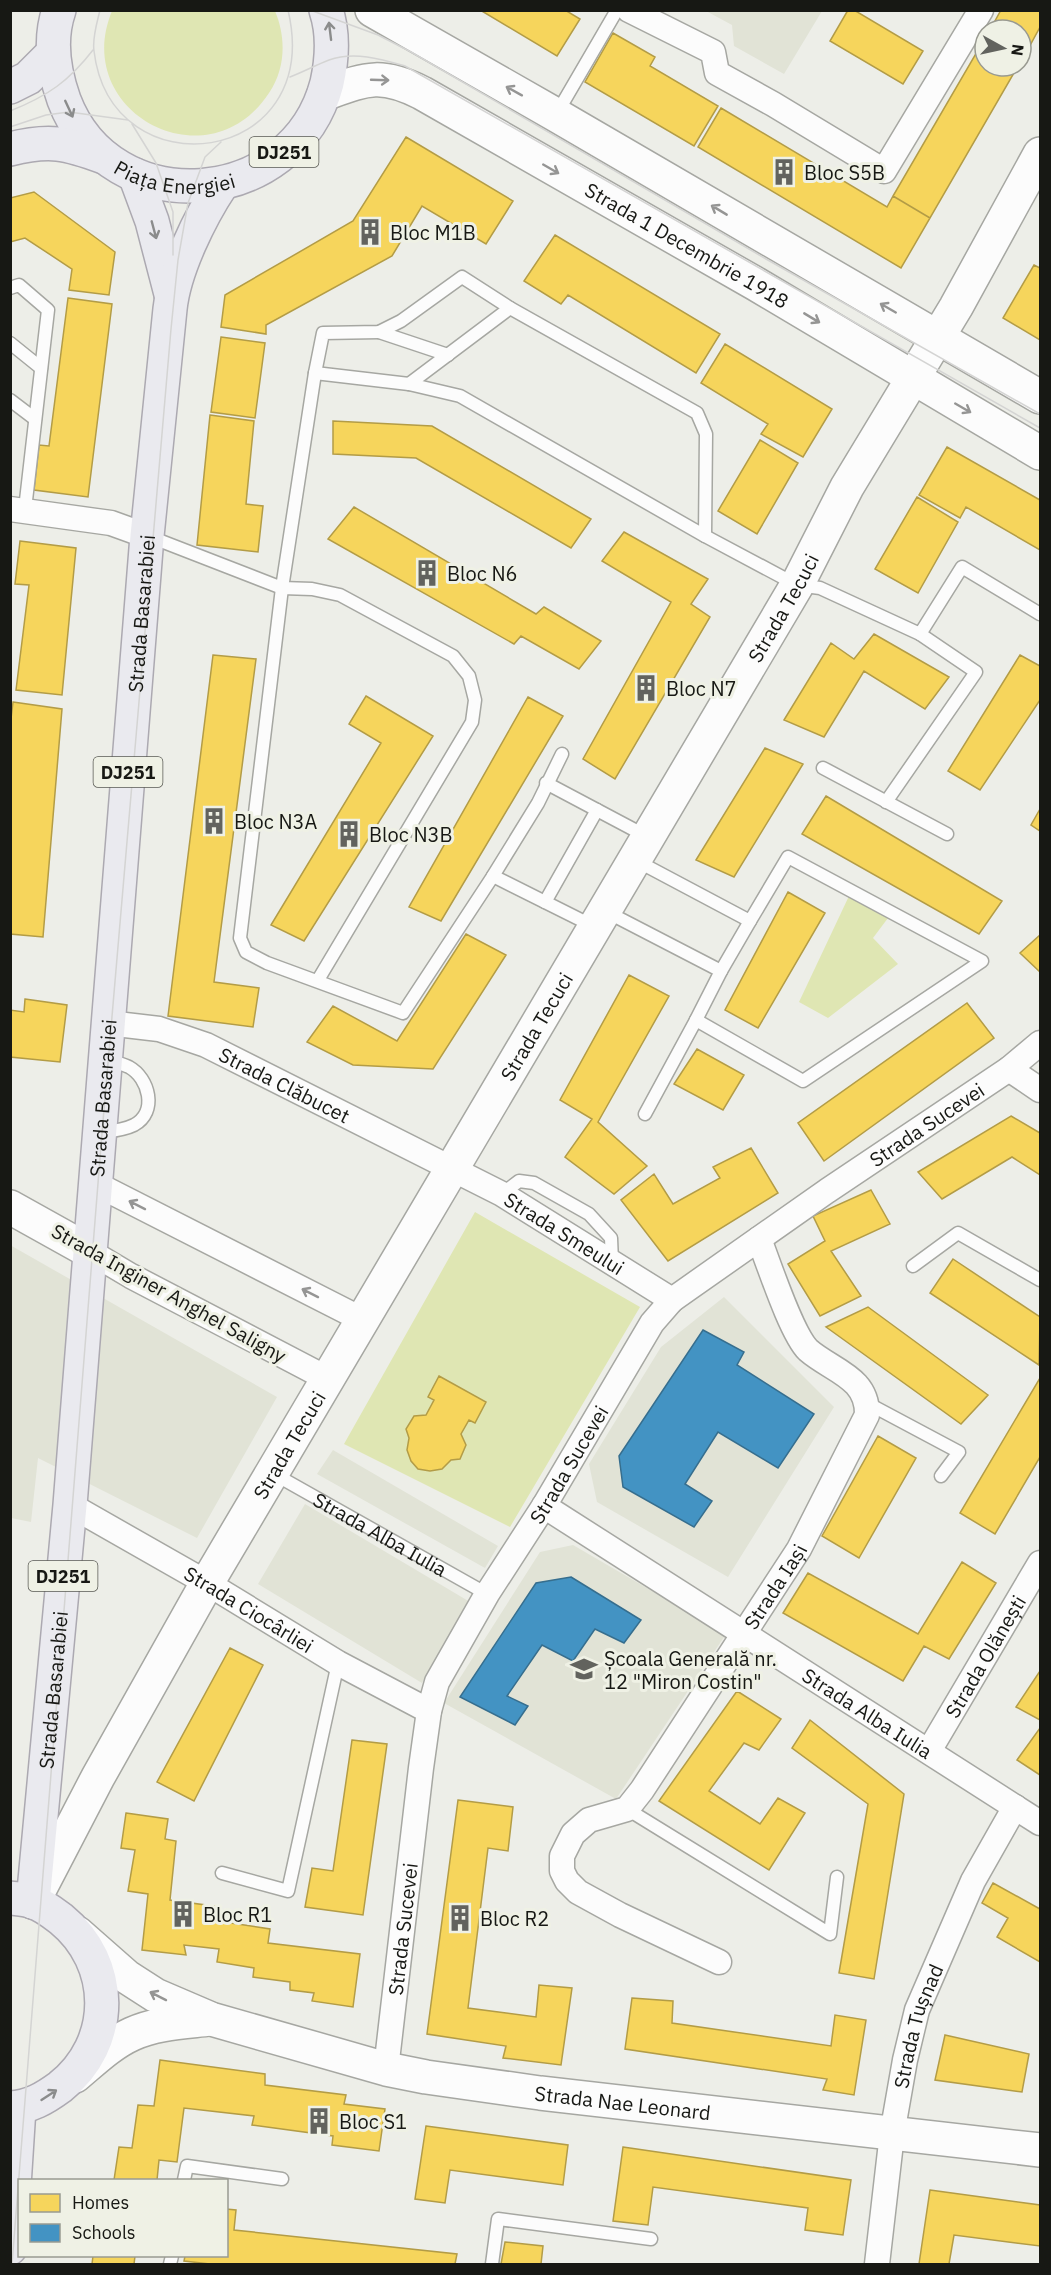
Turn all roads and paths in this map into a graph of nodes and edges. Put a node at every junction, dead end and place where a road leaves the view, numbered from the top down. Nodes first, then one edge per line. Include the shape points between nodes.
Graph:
1 (59, 10) edge
2 (326, 10) edge
3 (372, 10) edge
4 (617, 10) edge
5 (629, 10) edge
6 (981, 10) edge
7 (53, 53) junction
8 (10, 87) edge
9 (324, 94) junction
10 (556, 115) junction
11 (10, 149) edge
12 (1041, 154) edge
13 (122, 167) junction
14 (222, 184) junction
15 (10, 288) edge
16 (171, 294) junction
17 (510, 308) junction
18 (379, 332) junction
19 (938, 337) junction
20 (10, 343) edge
21 (448, 355) junction
22 (41, 368) junction
23 (315, 373) junction
24 (913, 379) junction
25 (409, 384) junction
26 (1041, 397) edge
27 (10, 400) edge
28 (35, 419) junction
29 (1041, 453) edge
30 (18, 509) edge
31 (147, 536) junction
32 (705, 536) junction
33 (797, 585) junction
34 (282, 588) junction
35 (1041, 614) edge
36 (920, 634) junction
37 (562, 754) dead end
38 (823, 768) dead end
39 (546, 783) junction
40 (886, 802) junction
41 (597, 810) junction
42 (946, 834) dead end
43 (640, 848) junction
44 (493, 876) junction
45 (545, 902) junction
46 (599, 919) junction
47 (750, 921) junction
48 (721, 971) junction
49 (318, 980) junction
50 (696, 1020) junction
51 (108, 1023) junction
52 (1041, 1043) edge
53 (105, 1059) junction
54 (1009, 1069) junction
55 (1041, 1090) edge
56 (645, 1113) dead end
57 (98, 1133) junction
58 (452, 1169) junction
59 (94, 1183) junction
60 (10, 1207) edge
61 (759, 1239) junction
62 (89, 1251) junction
63 (913, 1266) dead end
64 (1041, 1280) edge
65 (672, 1300) junction
66 (363, 1320) junction
67 (328, 1379) junction
68 (867, 1403) junction
69 (273, 1474) junction
70 (941, 1476) dead end
71 (70, 1505) junction
72 (544, 1506) junction
73 (1041, 1563) edge
74 (207, 1583) junction
75 (487, 1594) junction
76 (744, 1635) junction
77 (338, 1663) junction
78 (429, 1711) junction
79 (929, 1750) junction
80 (1015, 1806) junction
81 (627, 1809) junction
82 (1041, 1823) edge
83 (222, 1873) dead end
84 (837, 1877) dead end
85 (22, 1900) edge
86 (74, 1930) junction
87 (719, 1962) dead end
88 (211, 2019) junction
89 (386, 2068) junction
90 (75, 2076) junction
91 (15, 2108) edge
92 (892, 2134) junction
93 (1041, 2150) edge
94 (184, 2179) edge
95 (282, 2179) dead end
96 (651, 2239) dead end
97 (10, 2248) edge
98 (492, 2265) edge
99 (877, 2265) edge

1 - 7 main road, Piața Energiei / DJ251
9 -> 2 main road, Piața Energiei / DJ251 via 332,43
10 -> 3 main road
4 - 10 lane
5 - 6 street via 713,52 717,73 884,171
7 - 8 main road via 28,78
7 -> 13 main road, Piața Energiei / DJ251 via 69,112 86,138
9 - 14 main road, Piața Energiei / DJ251 via 312,120 288,149 249,175
9 -> 24 main road, Strada 1 Decembrie 1918 via 361,80 379,78 408,86 756,284
19 -> 10 main road
11 - 13 main road via 37,143 70,145
12 - 19 main road, Strada Tecuci
13 - 14 main road, Piața Energiei / DJ251 via 162,184
13 -> 16 main road, Strada Basarabiei / DJ251 via 152,221
14 - 16 main road, Strada Basarabiei / DJ251 via 206,208
15 - 22 lane via 19,285 48,310
16 - 31 main road, Strada Basarabiei / DJ251
17 - 18 lane via 462,277
17 - 21 lane
17 - 32 lane via 698,413 706,434
18 - 21 lane
18 - 23 lane via 322,333
19 - 24 main road, Strada Tecuci
19 - 26 main road
20 - 22 lane
21 - 25 lane
22 - 28 lane
23 - 25 lane
23 - 34 lane
24 -> 29 main road, Strada 1 Decembrie 1918
24 - 33 main road, Strada Tecuci via 847,487
25 - 32 lane via 460,396
27 - 28 lane
28 - 30 lane
30 - 31 street via 111,523
31 - 34 lane
31 - 51 main road, Strada Basarabiei / DJ251
32 - 33 lane
33 - 36 lane via 820,588
33 - 43 main road, Strada Tecuci
34 - 49 lane via 240,938 246,952
34 - 49 lane via 340,595 453,656 469,676 475,700 472,722
35 - 36 lane via 962,567
36 - 40 lane via 976,672
37 - 39 lane
38 - 40 lane
39 - 41 lane
39 - 44 lane
40 - 42 lane
41 - 43 lane
41 - 45 lane
43 - 46 main road, Strada Tecuci
43 - 47 lane
44 - 45 lane
44 - 49 lane via 403,1013
45 - 46 lane
46 - 48 lane
46 - 58 main road, Strada Tecuci
47 - 48 lane
47 - 50 lane via 788,857 982,961 803,1081
48 - 50 lane
50 - 56 lane
51 - 53 main road, Strada Basarabiei / DJ251
51 - 58 street, Strada Clăbucet via 159,1029 206,1045
52 - 54 street, Strada Sucevei
53 - 57 main road, Strada Basarabiei / DJ251
53 - 57 lane via 129,1067 141,1077 148,1101 136,1124
54 - 55 street
54 - 61 street, Strada Sucevei
57 - 59 main road, Strada Basarabiei / DJ251
58 - 65 street, Strada Smeului via 502,1194
58 - 66 main road, Strada Tecuci
59 - 62 main road, Strada Basarabiei / DJ251
66 -> 59 street
60 - 62 main road, Strada Inginer Anghel Saligny
61 - 65 street, Strada Sucevei
61 - 68 street via 792,1325 807,1348 862,1390
62 - 67 street, Strada Inginer Anghel Saligny
62 - 71 main road, Strada Basarabiei / DJ251
63 - 64 lane via 958,1233
65 - 72 street, Strada Sucevei via 652,1323
66 - 67 main road, Strada Tecuci
67 - 69 main road, Strada Tecuci
68 - 70 lane via 959,1452
68 - 76 street, Strada Iași via 867,1416 799,1549
69 - 74 main road, Strada Tecuci
69 - 75 lane, Strada Alba Iulia
71 - 74 street, Strada Ciocârliei
71 - 85 main road, Strada Basarabiei / DJ251
72 - 75 street, Strada Sucevei
72 - 76 street, Strada Alba Iulia
73 - 79 street, Strada Olănești
74 - 77 street, Strada Ciocârliei
74 - 85 main road, Strada Tecuci via 98,1777
75 - 78 street, Strada Sucevei via 436,1682
76 - 79 street, Strada Alba Iulia
76 - 81 street, Strada Iași
77 - 78 street, Strada Ciocârliei
77 - 83 lane via 288,1891
78 - 89 street, Strada Sucevei
79 - 80 street, Strada Alba Iulia
80 - 82 street, Strada Alba Iulia
80 - 92 street, Strada Tușnad via 974,1881 917,2010
81 - 84 lane via 830,1934
81 - 87 street via 589,1820 573,1834 562,1856 567,1881 578,1892 620,1915
85 - 86 main road via 53,1912
88 -> 86 main road, Strada Nae Leonard via 155,1995 127,1977
86 - 90 main road via 92,1956 102,1986 102,2018 92,2049
88 - 89 main road, Strada Nae Leonard
88 - 90 main road, Strada Nae Leonard via 156,2026 132,2034 109,2047
89 - 92 main road, Strada Nae Leonard via 551,2094
91 -> 90 main road via 46,2098
91 - 97 main road
92 - 93 main road, Strada Nae Leonard
92 - 99 street, Strada Tușnad
94 - 95 lane via 187,2166
96 - 98 lane via 498,2219

